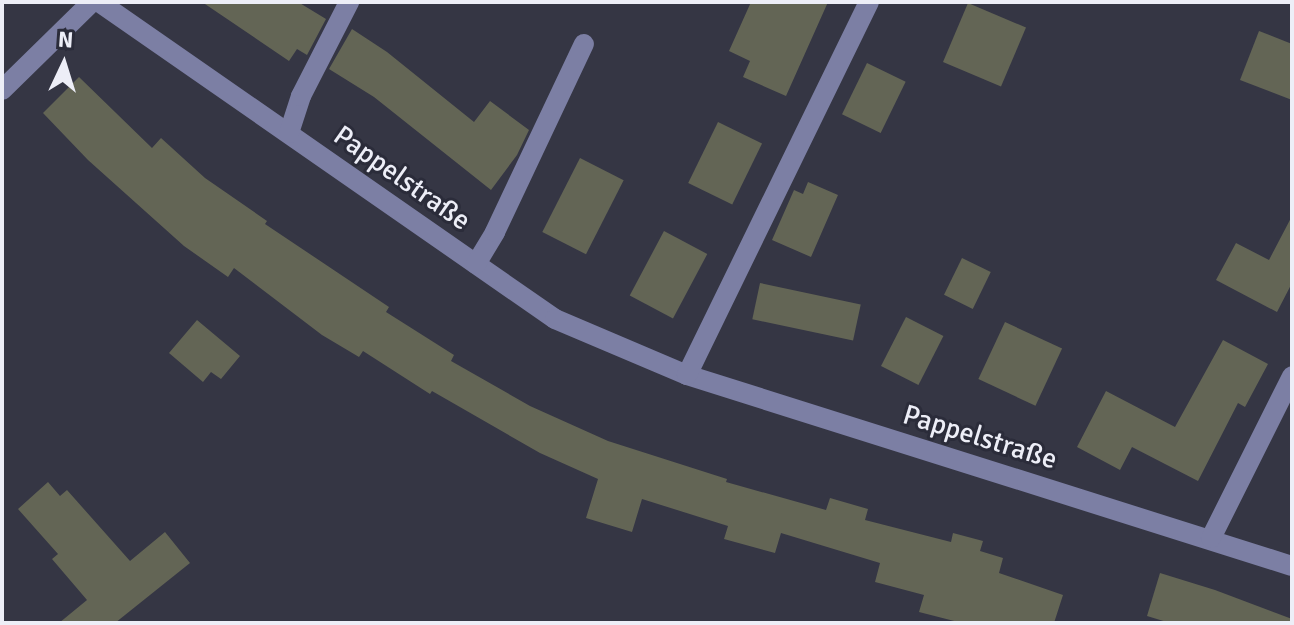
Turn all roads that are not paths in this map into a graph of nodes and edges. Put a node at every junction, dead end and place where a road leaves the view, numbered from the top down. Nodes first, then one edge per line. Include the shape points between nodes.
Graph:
1 (92, 2) edge
2 (99, 2) edge
3 (349, 2) edge
4 (869, 2) edge
5 (584, 44) dead end
6 (2, 90) edge
7 (289, 133) junction
8 (476, 264) junction
9 (687, 375) junction
10 (1292, 376) edge
11 (1211, 538) junction
12 (1292, 566) edge

1 - 6 street
2 - 7 street, Pappelstraße
3 - 7 street via 301,96
4 - 9 street
5 - 8 street
7 - 8 street, Pappelstraße
8 - 9 street, Pappelstraße via 555,319
9 - 11 street, Pappelstraße
10 - 11 street
11 - 12 street, Pappelstraße

